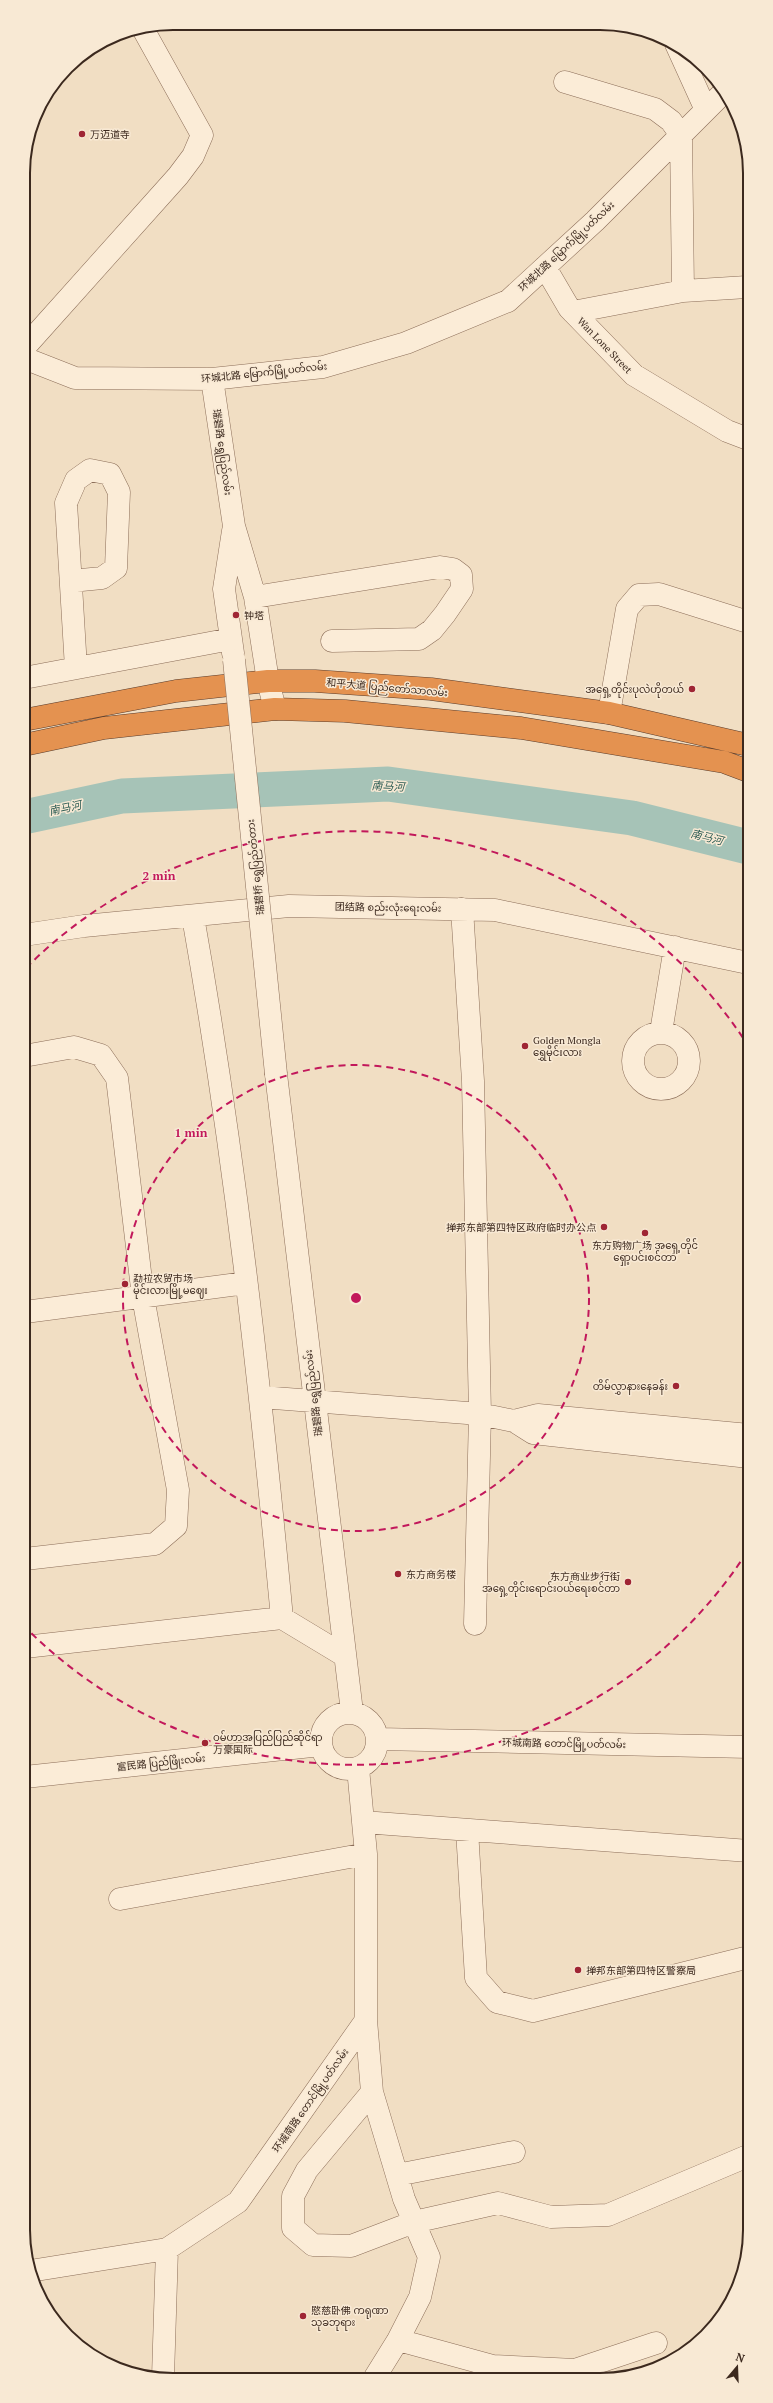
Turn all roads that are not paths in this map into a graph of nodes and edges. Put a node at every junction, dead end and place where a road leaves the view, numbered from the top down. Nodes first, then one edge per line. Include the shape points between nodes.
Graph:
1 (145, 33) edge
2 (681, 55) edge
3 (565, 82) dead end
4 (721, 95) edge
5 (706, 110) junction
6 (681, 135) junction
7 (545, 267) junction
8 (743, 287) edge
9 (684, 291) junction
10 (573, 312) junction
11 (30, 341) edge
12 (30, 360) edge
13 (212, 379) junction
14 (743, 437) edge
15 (234, 526) junction
16 (71, 581) junction
17 (255, 597) junction
18 (743, 620) edge
19 (332, 641) dead end
20 (232, 650) junction
21 (76, 668) junction
22 (30, 677) edge
23 (268, 681) junction
24 (275, 709) junction
25 (609, 713) junction
26 (30, 719) edge
27 (30, 744) edge
28 (743, 744) edge
29 (743, 769) edge
30 (462, 909) junction
31 (193, 917) junction
32 (30, 934) edge
33 (675, 947) junction
34 (743, 962) edge
35 (661, 1032) dead end
36 (30, 1055) edge
37 (276, 1074) joint
38 (246, 1283) junction
39 (143, 1297) junction
40 (30, 1311) edge
41 (261, 1397) junction
42 (313, 1401) junction
43 (480, 1414) junction
44 (514, 1421) junction
45 (743, 1434) edge
46 (743, 1456) edge
47 (30, 1558) edge
48 (282, 1618) junction
49 (475, 1624) dead end
50 (30, 1645) edge
51 (345, 1656) junction
52 (352, 1712) junction
53 (378, 1739) junction
54 (321, 1744) junction
55 (743, 1747) edge
56 (358, 1768) junction
57 (30, 1776) edge
58 (364, 1822) junction
59 (467, 1830) junction
60 (743, 1851) edge
61 (366, 1854) junction
62 (120, 1899) dead end
63 (743, 1958) edge
64 (366, 2020) junction
65 (372, 2092) junction
66 (514, 2152) dead end
67 (743, 2158) edge
68 (397, 2175) junction
69 (414, 2222) junction
70 (167, 2249) junction
71 (36, 2271) edge
72 (398, 2340) junction
73 (656, 2343) dead end
74 (163, 2373) edge
75 (377, 2373) edge

1 - 11 street via 202,135 193,156 178,176
2 - 5 street
3 - 6 street via 655,109 671,121
4 - 5 street, 环城北路 မြောက်မြို့ပတ်လမ်း
5 - 6 street, 环城北路 မြောက်မြို့ပတ်လမ်း
6 - 7 street, 环城北路 မြောက်မြို့ပတ်လမ်း
6 - 9 street
7 - 10 street, Wan Lone Street
7 - 13 street, 环城北路 မြောက်မြို့ပတ်လမ်း via 508,301 406,343 323,367
8 - 9 street
9 - 10 street
10 - 14 street, Wan Lone Street via 634,375
12 - 13 street, 环城北路 မြောက်မြို့ပတ်လမ်း via 75,378
13 - 15 street, 瑞碧路 ရွှေပြည်လမ်း
15 - 17 street, 瑞碧路 ရွှေပြည်လမ်း
15 - 20 street, 瑞碧路 ရွှေပြည်လမ်း via 224,589
16 - 16 street via 66,503 76,480 90,470 110,474 119,492 116,568 102,578
16 - 21 street
17 - 19 street via 440,567 453,569 461,575 462,589 432,630 419,639
17 - 23 street, 瑞碧路 ရွှေပြည်လမ်း
18 - 25 street via 659,594 639,595 627,609
20 - 21 street
20 - 37 street, 瑞碧桥 ရွှေပြည်တံတား, bridge
21 - 22 street
23 - 24 street, 瑞碧路 ရွှေပြည်လမ်း
23 - 25 highway, 和平大道 ပြည်တော်သာလမ်း via 315,681 431,689
23 - 26 highway, 和平大道 ပြည်တော်သာလမ်း via 176,691
24 - 27 highway via 104,728
24 - 29 highway via 345,711 521,728 724,762
25 - 28 highway, 和平大道 ပြည်တော်သာလမ်း
30 - 31 street, 团结路 စည်းလုံးရေးလမ်း via 288,906
30 - 33 street, 团结路 စည်းလုံးရေးလမ်း via 495,910
30 - 43 street via 473,1081
31 - 32 street, 团结路 စည်းလုံးရေးလမ်း via 84,926
31 - 38 street via 212,1024
33 - 34 street, 团结路 စည်းလုံးရေးလမ်း
33 - 35 street
36 - 39 street via 74,1047 101,1055 118,1078
37 - 42 street, 瑞碧路 ရွှေပြည်လမ်း
38 - 39 street
38 - 41 street
39 - 40 street
39 - 47 street via 178,1490 176,1526 155,1544
41 - 42 street
41 - 48 street
42 - 43 street
42 - 51 street, 瑞碧路 ရွှေပြည်လမ်း
43 - 44 street
43 - 49 street
44 - 45 street via 538,1415
44 - 46 street via 533,1433
48 - 50 street
48 - 51 street
51 - 52 street, 瑞碧路 ရွှေပြည်လမ်း
52 - 53 street via 370,1720
52 - 54 street via 335,1716 328,1721 323,1728
53 - 55 street, 环城南路 တောင်မြို့ပတ်လမ်း
53 - 56 street via 373,1757
54 - 56 street via 328,1760 334,1765 346,1769
54 - 57 street, 富民路 ပြည်ဖြိုးလမ်း
56 - 58 street
58 - 59 street
58 - 61 street
59 - 60 street
59 - 63 street via 476,1978 497,2002 533,2011
61 - 62 street
61 - 64 street
64 - 65 street
64 - 70 street, 环城南路 တောင်မြို့ပတ်လမ်း via 238,2202
65 - 68 street
65 - 69 street via 307,2170 293,2196 293,2228 313,2245 351,2246
66 - 68 street
67 - 69 street via 608,2215 551,2216 498,2203
68 - 69 street
69 - 72 street via 429,2258 420,2297
70 - 71 street, 环城南路 တောင်မြို့ပတ်လမ်း
70 - 74 street
72 - 73 street via 493,2366 575,2370
72 - 75 street

